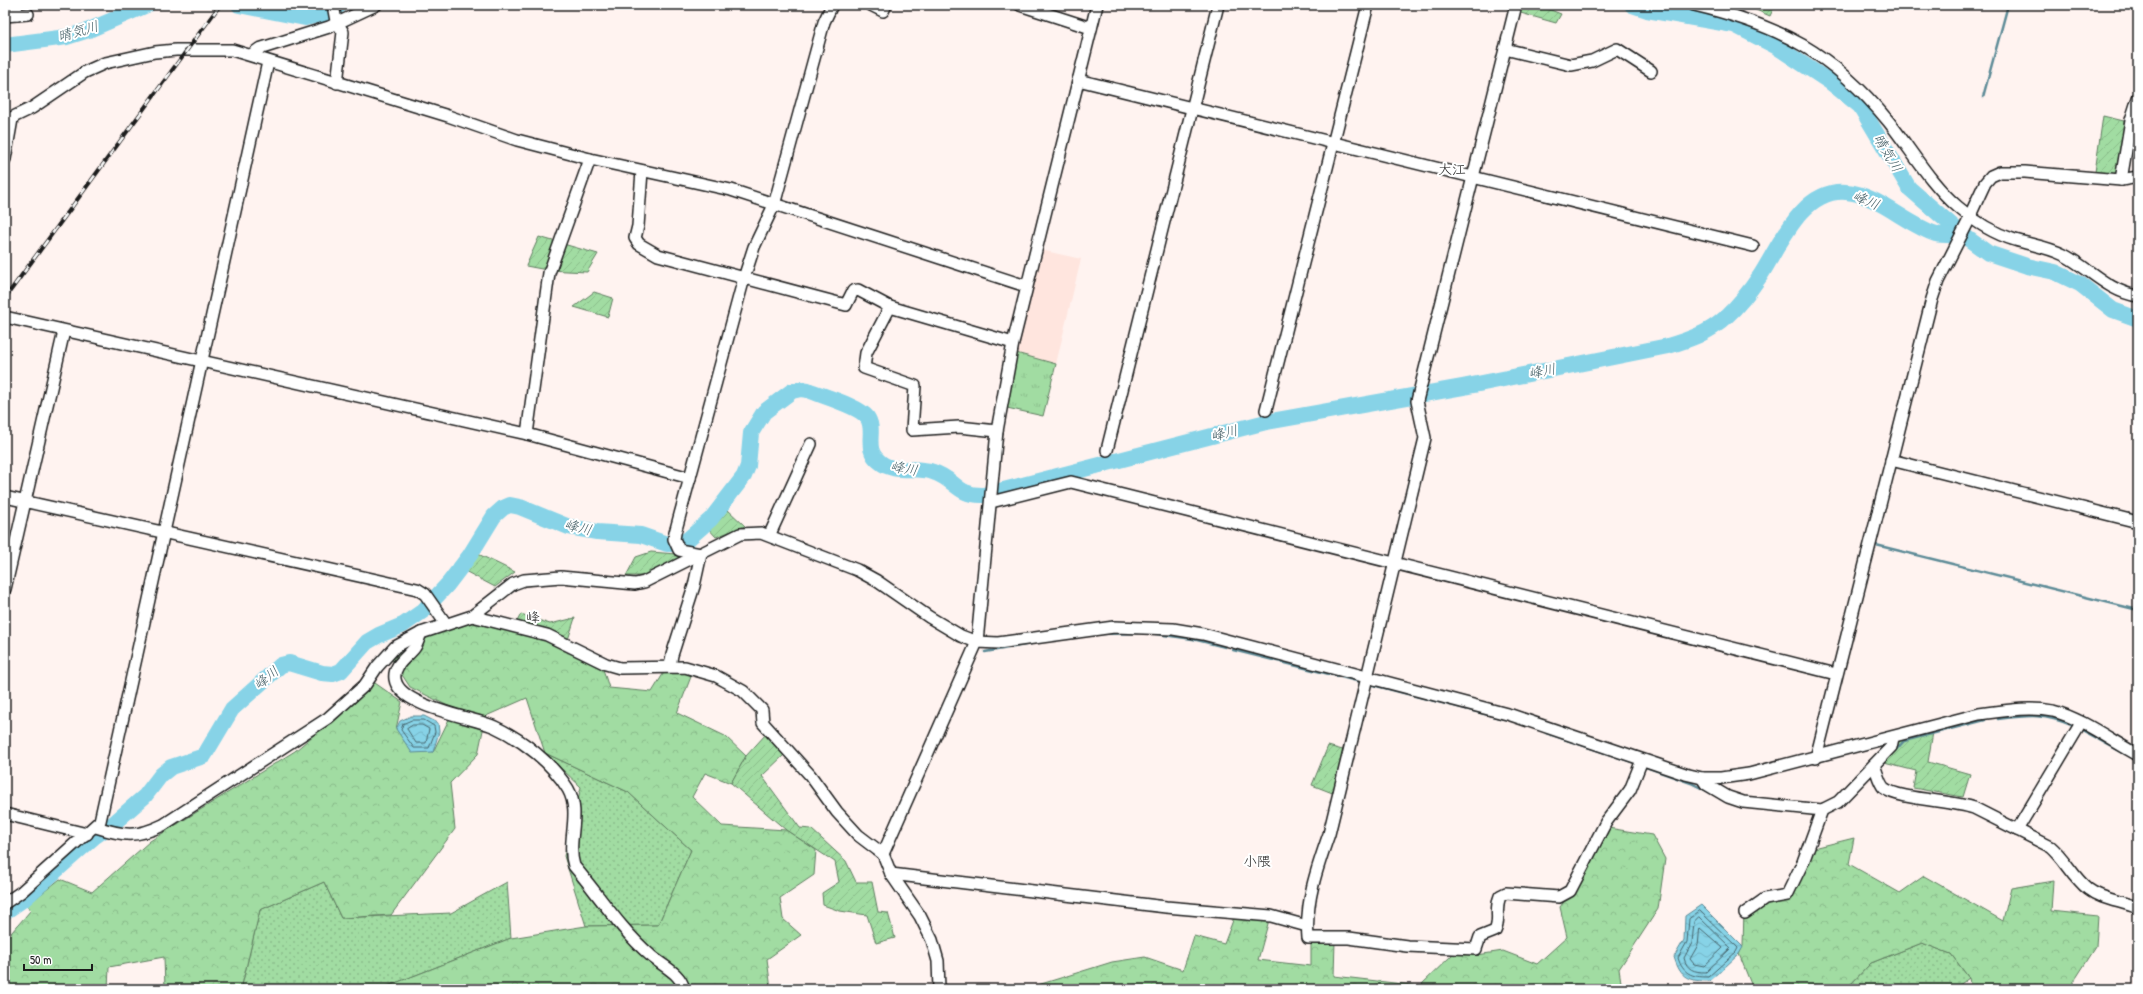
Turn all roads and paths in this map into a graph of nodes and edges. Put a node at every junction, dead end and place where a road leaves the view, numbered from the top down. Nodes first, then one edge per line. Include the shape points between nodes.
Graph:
1 (333, 5) edge
2 (376, 5) edge
3 (832, 5) edge
4 (871, 5) edge
5 (886, 5) edge
6 (1020, 5) edge
7 (1097, 5) edge
8 (1218, 5) edge
9 (1368, 5) edge
10 (1516, 5) edge
11 (1694, 5) edge
12 (1710, 7) edge
13 (20, 11) edge
14 (5, 16) edge
15 (337, 22) junction
16 (1091, 28) junction
17 (1505, 49) junction
18 (251, 55) junction
19 (268, 62) junction
20 (1651, 71) dead end
21 (1078, 80) junction
22 (337, 83) junction
23 (2138, 98) edge
24 (1192, 109) junction
25 (8, 120) edge
26 (1333, 144) junction
27 (5, 159) edge
28 (590, 159) junction
29 (642, 171) junction
30 (2138, 177) edge
31 (1473, 179) junction
32 (2121, 180) junction
33 (774, 204) junction
34 (1970, 219) junction
35 (1753, 246) dead end
36 (744, 278) junction
37 (1026, 286) junction
38 (2138, 296) edge
39 (890, 306) junction
40 (5, 318) edge
41 (64, 331) junction
42 (1013, 343) junction
43 (202, 362) junction
44 (1266, 410) dead end
45 (997, 431) junction
46 (527, 434) junction
47 (811, 444) dead end
48 (1107, 450) dead end
49 (1891, 460) junction
50 (690, 478) junction
51 (5, 497) edge
52 (25, 502) junction
53 (991, 502) junction
54 (2138, 522) edge
55 (164, 532) junction
56 (770, 534) junction
57 (701, 554) junction
58 (1395, 562) junction
59 (5, 589) edge
60 (472, 616) junction
61 (446, 624) junction
62 (421, 633) junction
63 (977, 642) junction
64 (670, 666) junction
65 (1836, 674) junction
66 (1367, 677) junction
67 (2081, 723) junction
68 (1894, 738) junction
69 (2138, 755) edge
70 (1816, 758) junction
71 (1642, 760) junction
72 (1874, 765) junction
73 (1702, 778) junction
74 (1822, 810) junction
75 (5, 814) edge
76 (96, 827) junction
77 (2017, 830) junction
78 (87, 834) junction
79 (883, 854) junction
80 (891, 874) junction
81 (5, 903) edge
82 (2138, 908) edge
83 (1745, 913) dead end
84 (1307, 926) junction
85 (684, 989) edge
86 (939, 989) edge

1 - 15 street
2 - 15 street
3 - 33 street via 824,22
4 - 5 street via 883,11
6 - 16 street
7 - 16 street
8 - 24 street
9 - 26 street
10 - 17 street
11 - 12 street
12 - 34 street via 1761,24 1796,41 1824,59 1871,101 1934,182
13 - 14 street
15 - 18 street via 259,49
15 - 22 street via 343,32
16 - 21 street
17 - 20 street via 1571,65 1592,61 1616,49
17 - 31 street
18 - 19 street
18 - 25 street via 232,50 176,50 105,63 85,72 32,108
19 - 22 street
19 - 43 street
21 - 24 street
21 - 37 street
22 - 28 street via 448,116 517,140
23 - 32 street via 2131,120
24 - 26 street
24 - 48 street
25 - 27 street
26 - 31 street
26 - 44 street
28 - 29 street
28 - 46 street via 549,273
29 - 33 street via 731,190
29 - 36 street via 635,238 639,244 658,255
30 - 32 street
31 - 35 street
31 - 58 street via 1421,384 1418,401 1425,438
32 - 34 street via 2000,172 1991,176 1985,183
33 - 36 street via 754,247
33 - 37 street
34 - 38 street via 2014,240 2056,251 2106,283
34 - 49 street via 1932,299
36 - 39 street via 846,305 853,291 858,290
36 - 50 street
37 - 42 street
39 - 42 street
39 - 45 street via 866,353 864,368 915,386 912,430 959,427
40 - 41 street
41 - 43 street
41 - 52 street
42 - 45 street
43 - 46 street
43 - 55 street
45 - 53 street
46 - 50 street
47 - 56 street
49 - 54 street
49 - 65 street
50 - 57 street via 674,539 679,550
51 - 52 street
52 - 55 street
52 - 59 street
53 - 58 street via 1071,482
53 - 63 street
55 - 61 street via 417,589 425,594
55 - 76 street via 100,821
56 - 57 street via 740,534
56 - 63 street via 857,570 929,617 961,636
57 - 60 street via 653,579 635,584 561,577 524,580 513,584
57 - 64 street
58 - 65 street
58 - 66 street
60 - 61 street
60 - 64 street via 547,635 594,659 620,668
61 - 62 street
62 - 76 street via 395,647 350,700 308,732 150,831 138,835 111,832
62 - 85 street via 415,647 395,670 398,686 415,700 496,728 536,754 554,771 568,789 573,801 575,821 570,854 574,866 629,936 673,972
63 - 66 street via 998,643 1114,627 1166,629 1203,634
63 - 79 street
64 - 79 street via 685,667 716,676 753,699 762,710 763,723 810,775 837,812 858,835
65 - 70 street
66 - 71 street via 1511,715
66 - 84 street via 1329,834 1312,884
67 - 68 street via 2052,711 2007,710 1979,714
67 - 69 street
67 - 77 street
68 - 70 street
68 - 72 street via 1891,747
70 - 73 street via 1749,774
71 - 73 street
71 - 84 street via 1630,790 1606,822 1570,891 1559,897 1506,893 1500,896 1496,906 1498,924 1495,931 1480,937 1476,949 1407,946 1349,938 1308,938
72 - 74 street via 1838,802
72 - 77 street via 1883,787 1888,790 1912,797 1962,803
73 - 74 street via 1712,788 1743,802
74 - 83 street via 1803,862 1787,895 1765,899
75 - 78 street
76 - 78 street
77 - 82 street via 2059,853 2068,868 2097,895
78 - 81 street
79 - 80 street
80 - 84 street via 1271,916
80 - 86 street via 920,916 932,940 938,962

